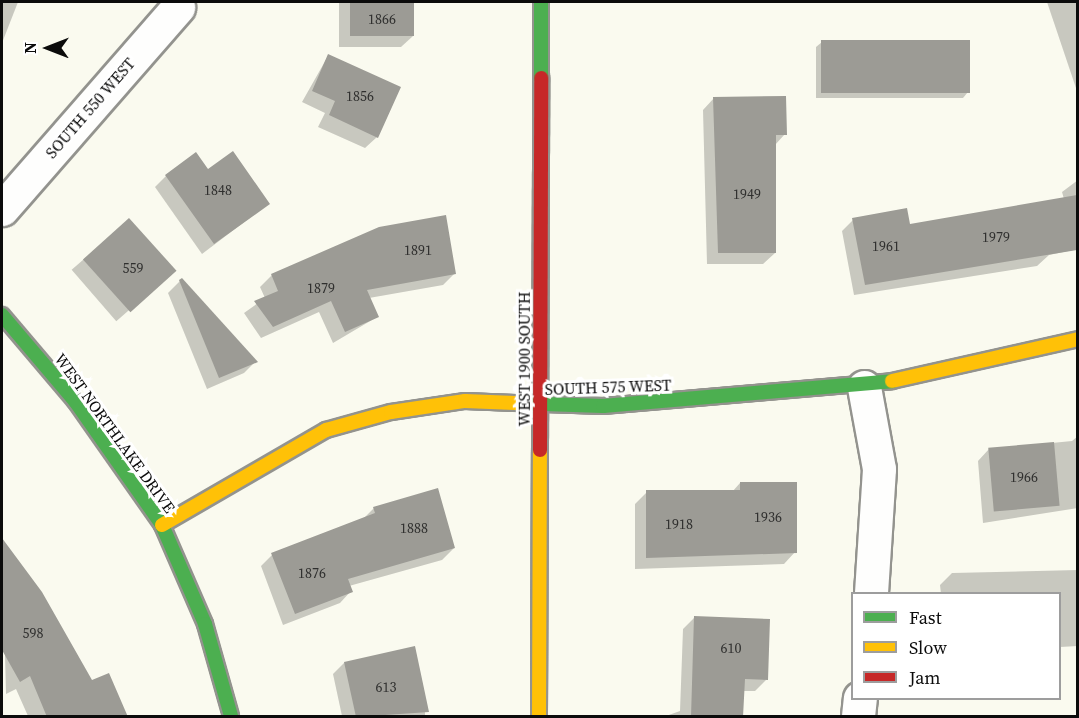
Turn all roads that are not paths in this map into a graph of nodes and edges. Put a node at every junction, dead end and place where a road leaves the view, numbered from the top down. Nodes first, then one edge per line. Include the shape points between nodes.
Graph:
1 (542, 2) edge
2 (178, 7) dead end
3 (2, 209) edge
4 (2, 315) edge
5 (1077, 339) edge
6 (864, 387) junction
7 (541, 407) junction
8 (162, 525) junction
9 (871, 592) edge
10 (860, 700) edge
11 (231, 717) edge
12 (539, 717) edge
13 (858, 717) edge

1 - 7 street, WEST 1900 SOUTH
2 - 3 street, SOUTH 550 WEST
4 - 8 street, WEST NORTHLAKE DRIVE via 75,401
5 - 6 street, SOUTH 575 WEST
6 - 7 street, SOUTH 575 WEST
6 - 9 street via 879,469
7 - 8 street, SOUTH 575 WEST via 465,401 391,412 326,430
7 - 12 street, WEST 1900 SOUTH
8 - 11 street, WEST NORTHLAKE DRIVE via 205,624
10 - 13 street

